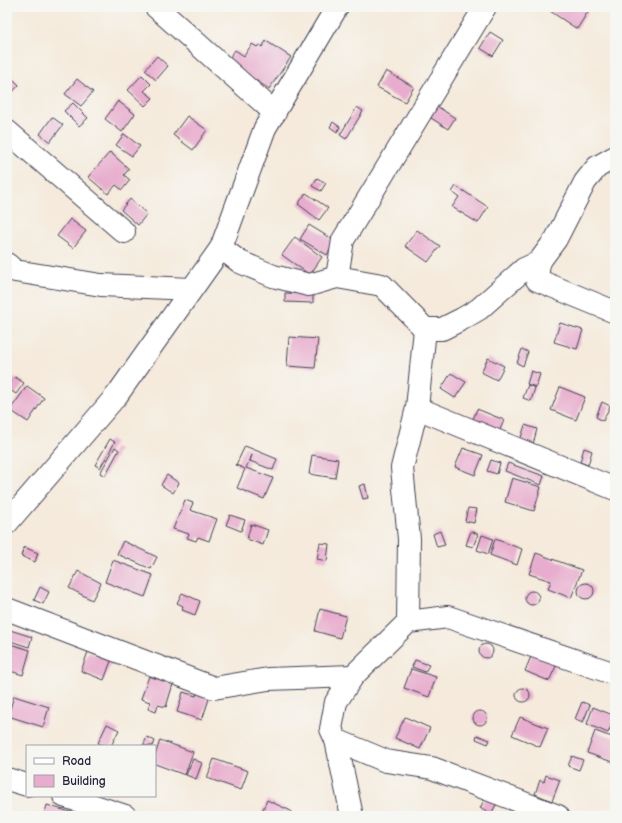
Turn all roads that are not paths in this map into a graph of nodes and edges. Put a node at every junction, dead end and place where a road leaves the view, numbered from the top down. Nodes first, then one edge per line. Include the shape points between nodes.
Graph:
1 (156, 7) edge
2 (337, 7) edge
3 (485, 7) edge
4 (274, 113) junction
5 (7, 131) edge
6 (615, 158) edge
7 (124, 232) dead end
8 (221, 248) junction
9 (539, 262) junction
10 (7, 264) edge
11 (337, 276) junction
12 (191, 289) junction
13 (615, 312) edge
14 (425, 329) junction
15 (417, 408) junction
16 (615, 489) edge
17 (7, 523) edge
18 (7, 609) edge
19 (408, 622) junction
20 (615, 674) edge
21 (353, 676) junction
22 (336, 740) junction
23 (7, 779) edge
24 (26, 785) edge
25 (67, 797) edge
26 (125, 816) edge
27 (352, 816) edge
28 (558, 816) edge

1 - 4 street
2 - 4 street
3 - 11 street via 343,240
4 - 8 street via 265,128
5 - 7 street
6 - 9 street via 597,167 585,182 556,238
8 - 11 street via 240,262 274,276 309,285
8 - 12 street
9 - 13 street via 537,280
9 - 14 street via 524,269 479,309 462,319 442,329
10 - 12 street via 15,271 101,285
11 - 14 street via 382,285
12 - 17 street via 117,395
14 - 15 street
15 - 16 street
15 - 19 street via 402,468 409,539
18 - 21 street via 214,688 268,679
19 - 20 street via 448,617
19 - 21 street
21 - 22 street via 336,702 331,729
22 - 27 street
22 - 28 street via 386,761 432,768
23 - 24 street
25 - 26 street

